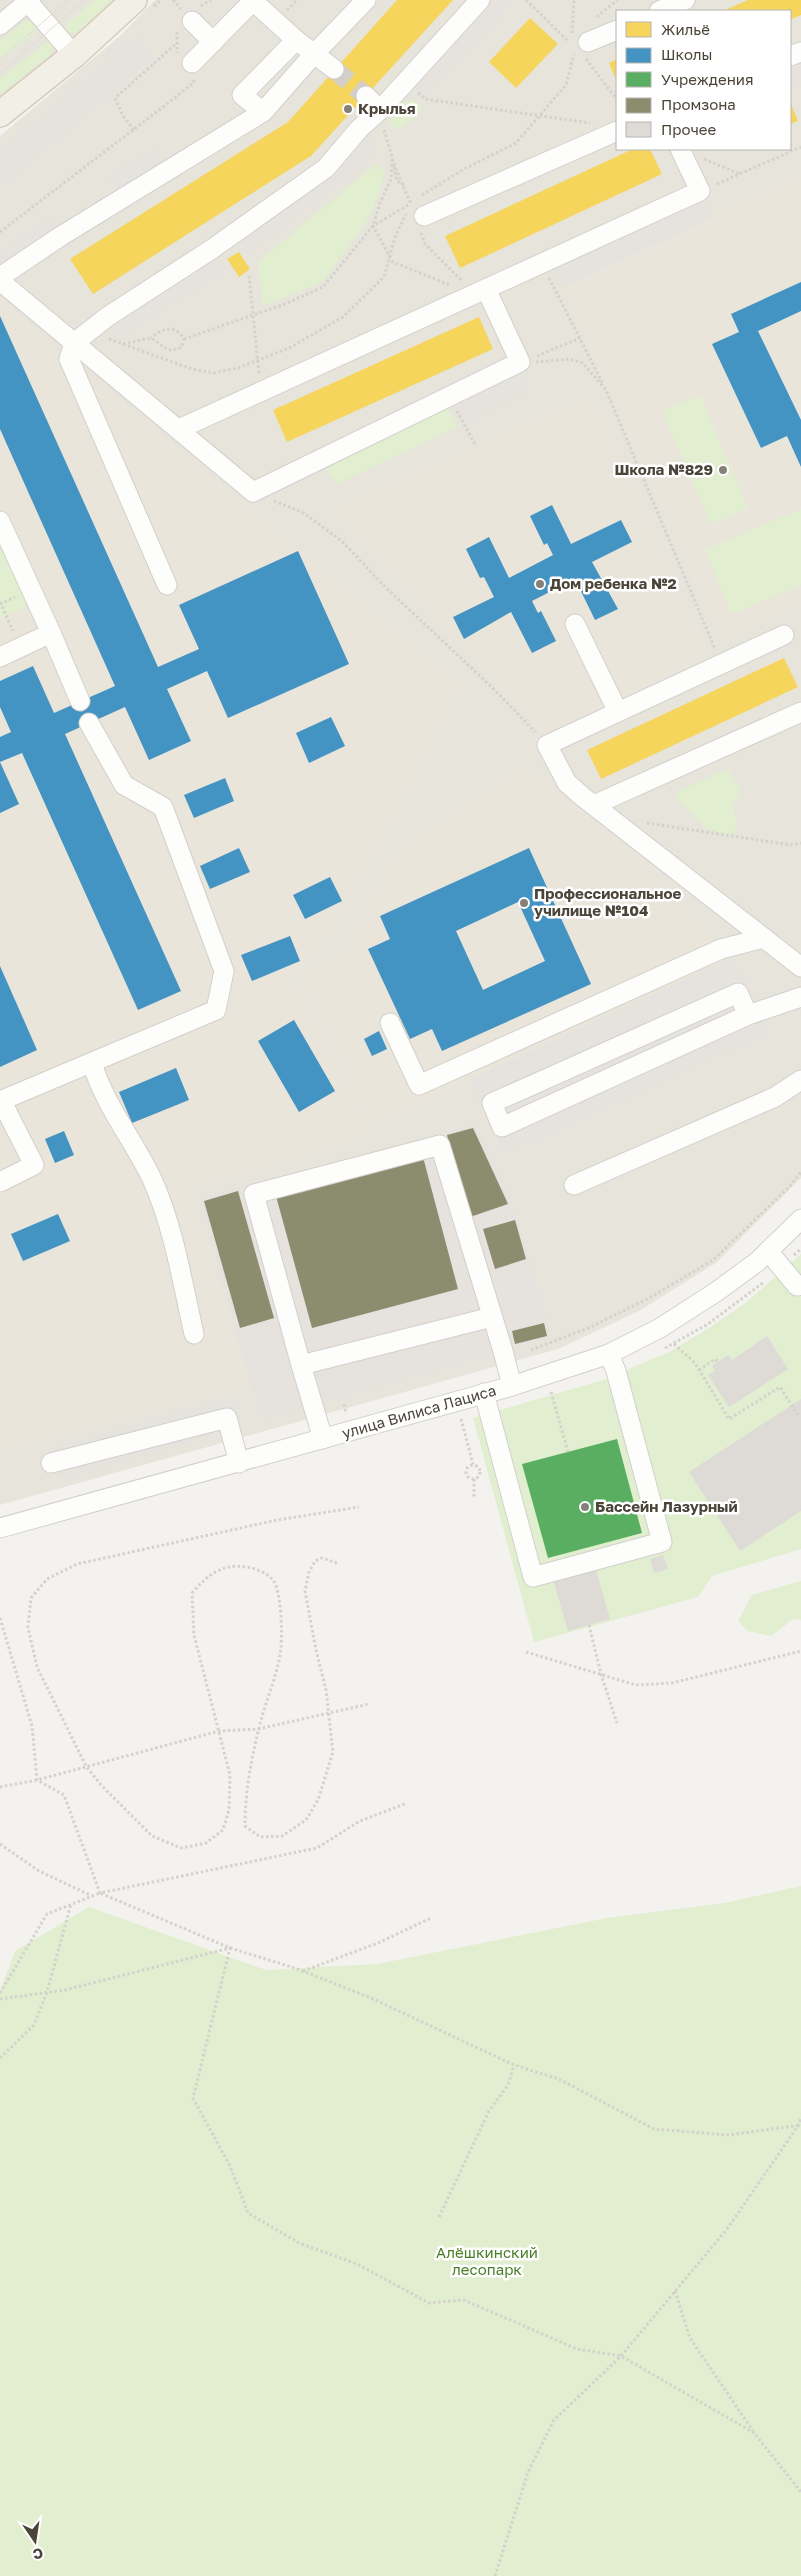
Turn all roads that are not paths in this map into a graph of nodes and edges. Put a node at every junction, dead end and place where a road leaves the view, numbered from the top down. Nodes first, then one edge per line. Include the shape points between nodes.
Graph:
1 (134, 0) edge
2 (253, 0) edge
3 (366, 0) edge
4 (480, 0) edge
5 (685, 0) edge
6 (29, 1) edge
7 (661, 10) edge
8 (188, 19) road end
9 (0, 25) edge
10 (616, 30) edge
11 (296, 40) junction
12 (213, 42) junction
13 (579, 47) road end
14 (314, 54) junction
15 (74, 55) junction
16 (188, 67) road end
17 (334, 69) tunnel mouth
18 (366, 96) tunnel mouth
19 (380, 110) junction
20 (263, 112) junction
21 (0, 114) edge
22 (616, 131) edge
23 (681, 150) edge
24 (417, 214) road end
25 (0, 277) edge
26 (0, 281) edge
27 (479, 292) junction
28 (74, 343) junction
29 (179, 429) junction
30 (0, 521) edge
31 (167, 585) dead end
32 (575, 624) dead end
33 (51, 633) junction
34 (784, 635) dead end
35 (0, 657) edge
36 (80, 701) dead end
37 (618, 712) junction
38 (801, 712) edge
39 (90, 723) dead end
40 (594, 805) junction
41 (764, 938) junction
42 (801, 966) edge
43 (801, 997) edge
44 (748, 1015) junction
45 (390, 1023) dead end
46 (92, 1063) junction
47 (801, 1080) edge
48 (0, 1101) edge
49 (0, 1182) edge
50 (574, 1185) dead end
51 (801, 1219) edge
52 (768, 1251) junction
53 (797, 1286) dead end
54 (492, 1317) junction
55 (194, 1334) dead end
56 (609, 1354) junction
57 (301, 1365) junction
58 (512, 1386) junction
59 (484, 1393) junction
60 (323, 1439) junction
61 (51, 1463) dead end
62 (239, 1463) junction
63 (1, 1525) edge

1 - 15 main road
2 - 11 street
2 - 12 street
3 - 14 street
4 - 19 street
5 - 7 street
6 - 9 street
6 - 15 street
8 - 12 street
10 - 13 street
11 - 14 street
11 - 20 street via 242,96
12 - 16 street
14 - 17 street
14 - 20 street
15 - 21 main road
18 - 19 street
19 - 28 street via 326,168 212,249 107,317
20 - 25 street
22 - 24 street
23 - 27 street via 700,191
26 - 28 street
27 - 29 street
27 - 29 street via 520,362 253,492
28 - 29 street
28 - 31 street via 69,359
30 - 33 street
32 - 37 street
33 - 35 street
33 - 36 street
34 - 37 street
37 - 40 street via 547,745 567,783
38 - 40 street
39 - 46 street via 124,785 164,807 224,971 216,1010
40 - 41 street
41 - 42 street
41 - 45 street via 721,949 420,1085
43 - 44 street
44 - 44 street via 502,1127 492,1104 738,993
46 - 48 street
46 - 55 street via 100,1088 152,1178 172,1230
47 - 50 street via 775,1097
48 - 49 street via 34,1165
51 - 52 street, улица Вилиса Лациса
52 - 53 street
52 - 56 street, улица Вилиса Лациса via 716,1292 660,1328
54 - 57 street
54 - 57 street via 440,1145 254,1194
54 - 58 street
56 - 58 street, улица Вилиса Лациса
56 - 59 street via 662,1542 533,1577
57 - 60 street
58 - 59 street, улица Вилиса Лациса
59 - 60 street, улица Вилиса Лациса
60 - 62 street, улица Вилиса Лациса
61 - 62 street via 227,1418
62 - 63 street, улица Вилиса Лациса

